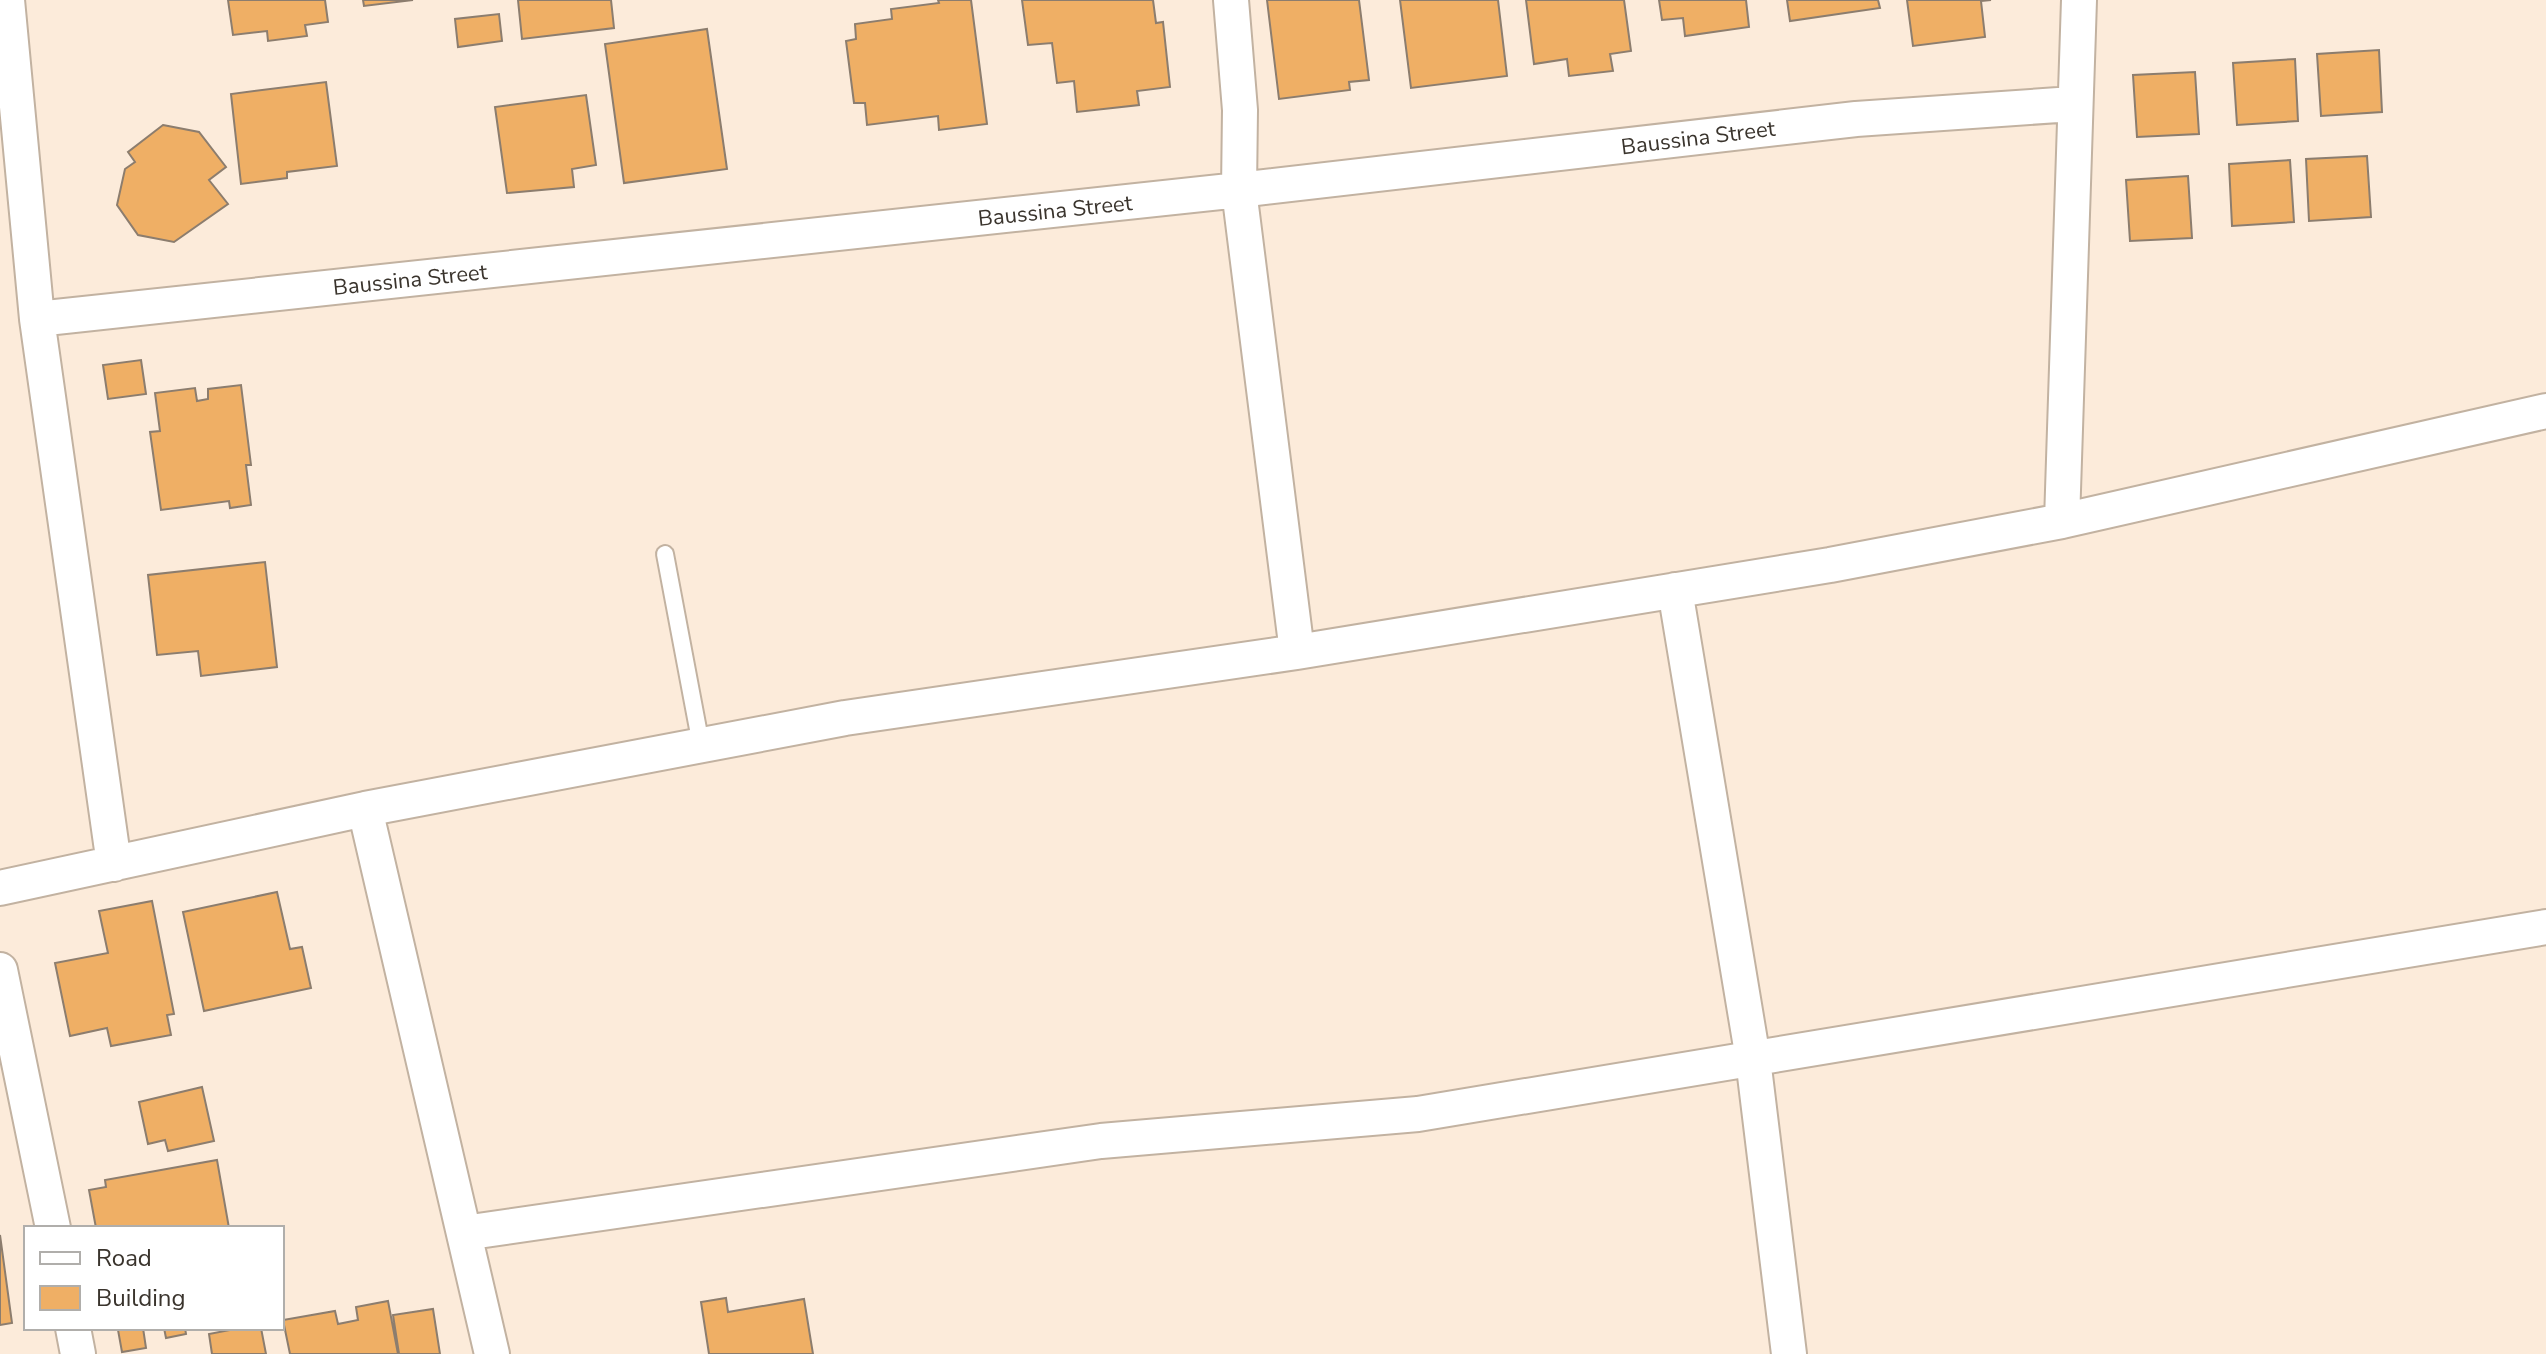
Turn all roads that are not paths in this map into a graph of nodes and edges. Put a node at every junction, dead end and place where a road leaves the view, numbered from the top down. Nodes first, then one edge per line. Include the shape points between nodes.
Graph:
1 (7, 0) edge
2 (1231, 0) edge
3 (2079, 0) edge
4 (2073, 104) junction
5 (1239, 190) junction
6 (37, 319) junction
7 (2546, 411) edge
8 (2062, 521) junction
9 (665, 554) dead end
10 (1675, 590) junction
11 (1297, 652) junction
12 (701, 745) junction
13 (365, 809) junction
14 (114, 864) junction
15 (0, 888) edge
16 (2546, 927) edge
17 (0, 970) edge
18 (1753, 1059) junction
19 (53, 1226) edge
20 (464, 1233) junction
21 (73, 1330) edge
22 (78, 1354) edge
23 (492, 1354) edge
24 (1789, 1354) edge

1 - 6 street
2 - 5 street via 1240,110
3 - 4 street
4 - 5 street, Baussina Street via 1856,119
4 - 8 street
5 - 6 street, Baussina Street
5 - 11 street
6 - 14 street
7 - 8 street
8 - 10 street
9 - 12 lane
10 - 11 street
10 - 18 street
11 - 12 street via 845,718
12 - 13 street
13 - 14 street
13 - 20 street
14 - 15 street
16 - 18 street
17 - 19 street
18 - 20 street via 1418,1114 1101,1141
18 - 24 street
20 - 23 street
21 - 22 street

